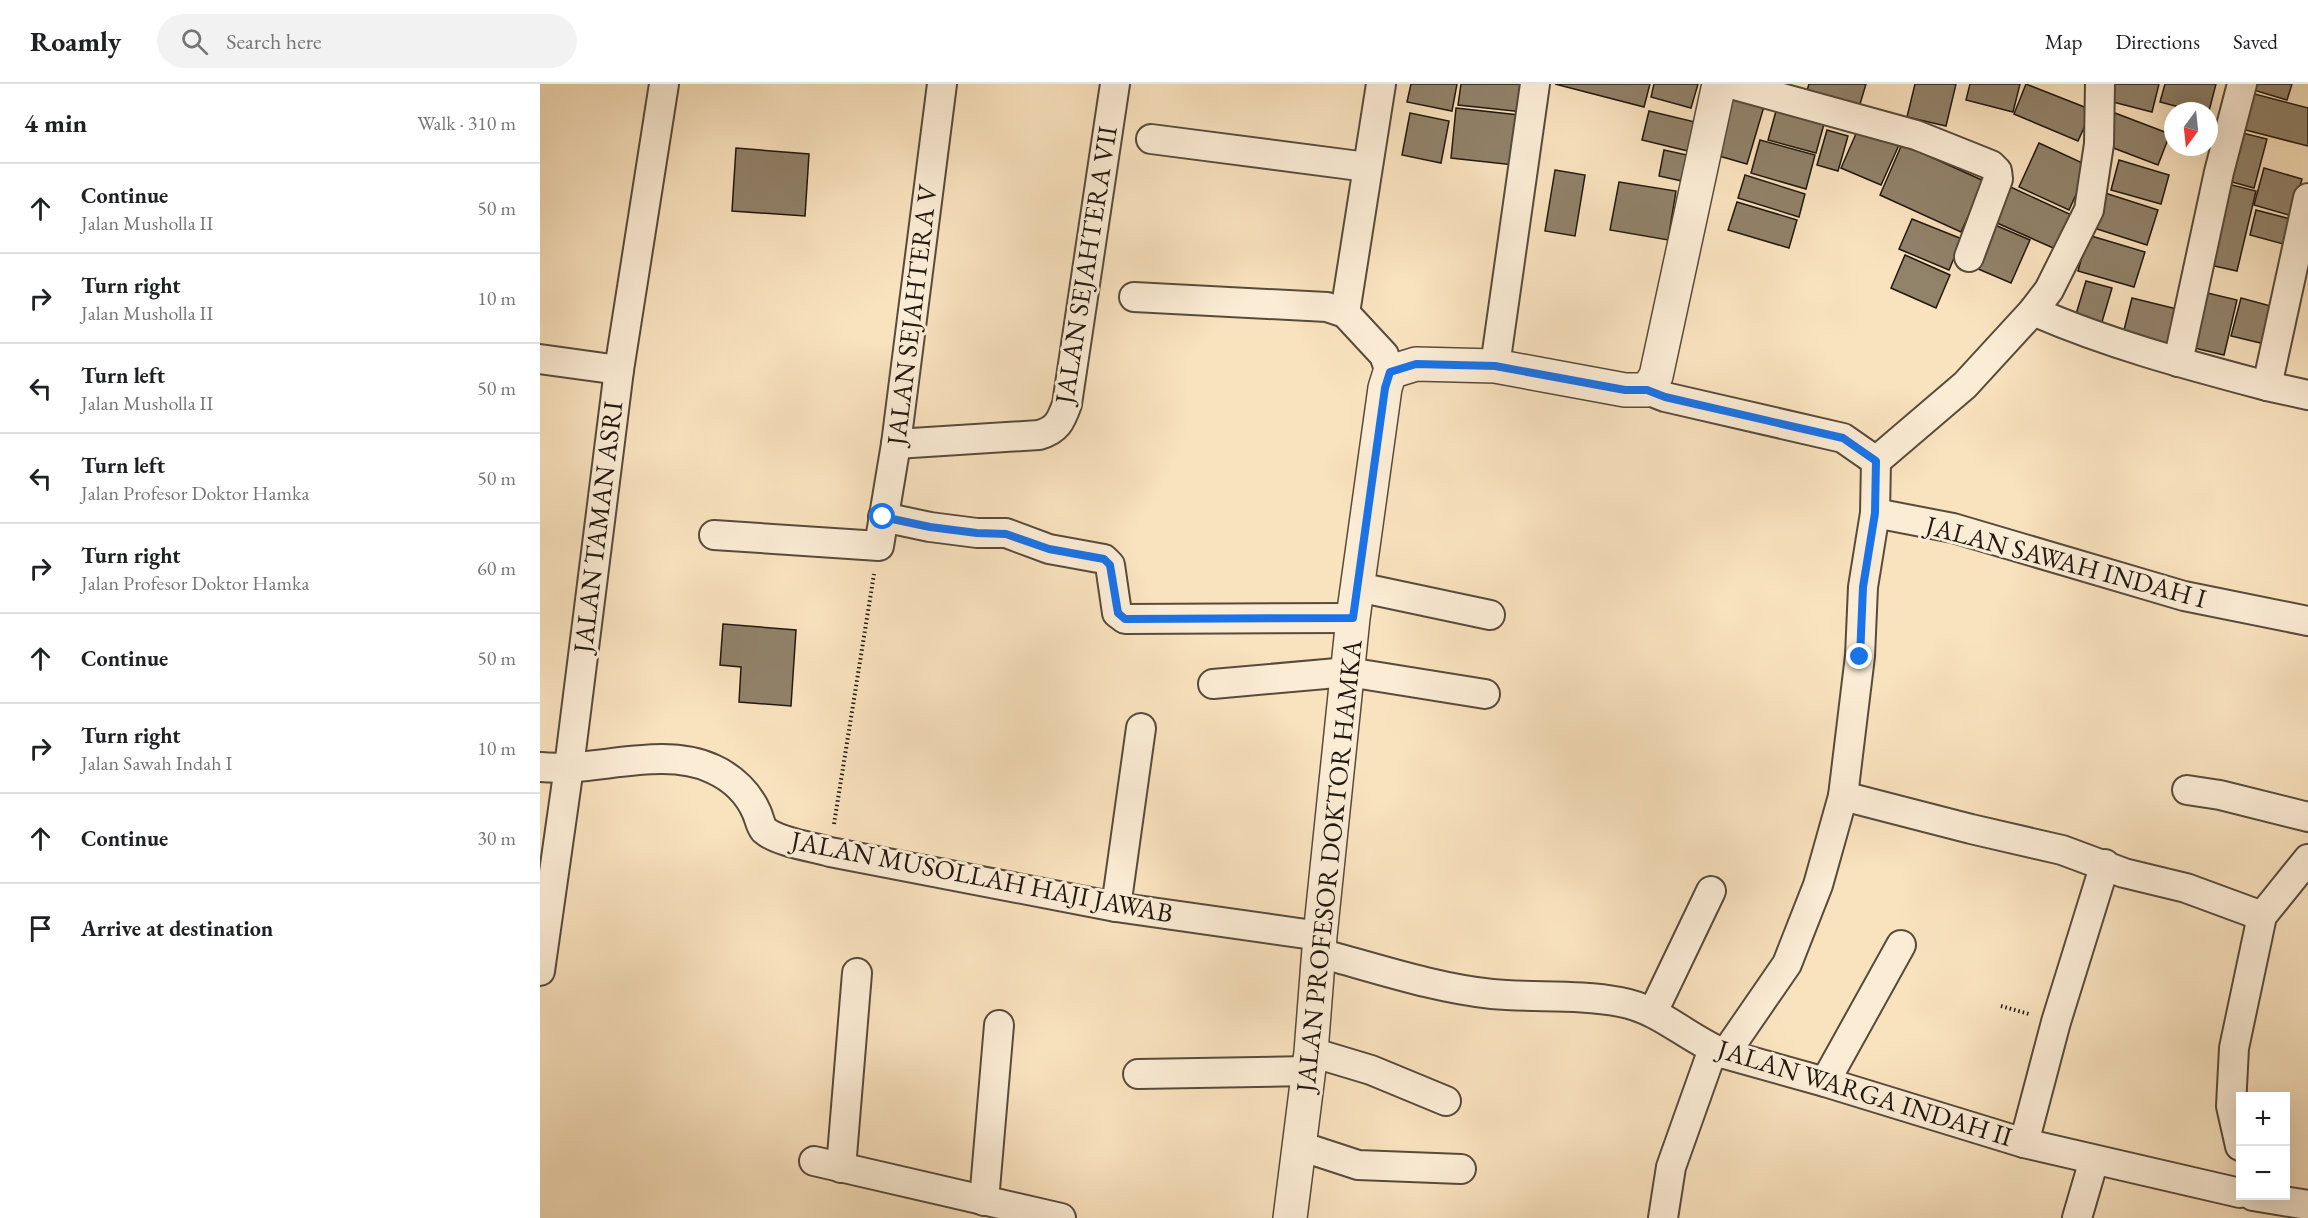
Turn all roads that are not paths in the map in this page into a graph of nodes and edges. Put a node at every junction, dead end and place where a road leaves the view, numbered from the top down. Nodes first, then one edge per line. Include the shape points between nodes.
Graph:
1 (664, 84) edge
2 (942, 84) edge
3 (1115, 84) edge
4 (1381, 84) edge
5 (1535, 84) edge
6 (1719, 84) edge
7 (1731, 84) edge
8 (2100, 84) edge
9 (2242, 84) edge
10 (1151, 140) dead end
11 (1367, 167) junction
12 (2308, 198) edge
13 (1969, 258) dead end
14 (1134, 297) dead end
15 (2033, 311) junction
16 (1345, 313) junction
17 (540, 359) edge
18 (2178, 362) junction
19 (1495, 366) junction
20 (619, 370) junction
21 (1390, 372) junction
22 (2267, 386) junction
23 (1647, 390) junction
24 (2308, 395) edge
25 (896, 444) junction
26 (1876, 461) junction
27 (1875, 513) junction
28 (883, 517) junction
29 (714, 536) dead end
30 (1356, 603) junction
31 (1490, 615) dead end
32 (2308, 621) edge
33 (1348, 672) junction
34 (1213, 684) dead end
35 (1485, 694) dead end
36 (1141, 728) dead end
37 (540, 767) edge
38 (569, 767) junction
39 (2187, 790) dead end
40 (1843, 796) junction
41 (2308, 817) edge
42 (2308, 859) edge
43 (2105, 864) junction
44 (2298, 888) edge
45 (1711, 891) dead end
46 (1116, 907) junction
47 (2262, 916) junction
48 (1320, 944) junction
49 (1901, 945) dead end
50 (540, 971) edge
51 (857, 974) dead end
52 (1653, 1012) junction
53 (999, 1025) dead end
54 (1719, 1051) junction
55 (1310, 1061) junction
56 (1138, 1074) dead end
57 (1825, 1082) junction
58 (1446, 1101) dead end
59 (2236, 1126) edge
60 (2024, 1143) junction
61 (1300, 1146) junction
62 (2094, 1160) junction
63 (1461, 1169) dead end
64 (2236, 1192) edge
65 (984, 1200) junction
66 (2251, 1200) edge
67 (2277, 1200) edge
68 (2308, 1205) edge
69 (1061, 1218) edge
70 (1290, 1218) edge
71 (1663, 1218) edge
72 (2077, 1218) edge
73 (2247, 1218) edge

1 - 20 street, JALAN TAMAN ASRI
2 - 25 street, JALAN SEJAHTERA V
3 - 25 street, JALAN SEJAHTERA VII via 1060,423 1051,432 1039,435
4 - 11 street
5 - 19 street
6 - 23 street via 1656,376
7 - 13 street via 1916,135 1991,165 1998,179
8 - 15 street via 2099,144 2089,210 2049,290
9 - 18 street
10 - 11 street
11 - 16 street
12 - 22 street
14 - 16 street via 1327,307
15 - 18 street
15 - 26 street via 1965,384
16 - 21 street via 1384,355
17 - 20 street
18 - 22 street
19 - 21 street via 1416,364
19 - 23 street via 1625,390
20 - 38 street, JALAN TAMAN ASRI
21 - 30 street, JALAN PROFESOR DOKTOR HAMKA
22 - 24 street
23 - 26 street via 1843,438
25 - 28 street, JALAN SEJAHTERA V
26 - 27 street
27 - 32 street, JALAN SAWAH INDAH I via 1953,528 2184,596
27 - 40 street via 1863,587 1860,657
28 - 29 street, JALAN SEJAHTERA V via 879,546
28 - 30 street via 930,527 1006,534 1049,549 1104,559 1110,565 1118,613 1125,619
30 - 31 street
30 - 33 street, JALAN PROFESOR DOKTOR HAMKA
33 - 34 street
33 - 35 street
33 - 48 street, JALAN PROFESOR DOKTOR HAMKA
36 - 46 street
37 - 38 street, JALAN MUSOLLAH HAJI JAWAB
38 - 46 street, JALAN MUSOLLAH HAJI JAWAB via 626,760 687,761 713,769 735,783 747,795 763,830 783,839 830,852
38 - 50 street, JALAN TAMAN ASRI
39 - 41 street
40 - 43 street
40 - 54 street via 1818,885 1787,964
42 - 44 street
43 - 47 street
43 - 60 street via 2056,1022
44 - 47 street
45 - 52 street
46 - 48 street, JALAN MUSOLLAH HAJI JAWAB
47 - 59 street via 2234,1048 2231,1106
48 - 52 street, JALAN WARGA INDAH II via 1446,986 1492,994 1620,1002
48 - 55 street, JALAN PROFESOR DOKTOR HAMKA
49 - 57 street
51 - 65 street via 828,1165
52 - 54 street, JALAN WARGA INDAH II
53 - 65 street
54 - 57 street, JALAN WARGA INDAH II
54 - 71 street via 1671,1167
55 - 56 street
55 - 58 street via 1371,1070
55 - 61 street, JALAN PROFESOR DOKTOR HAMKA
57 - 60 street, JALAN WARGA INDAH II
60 - 62 street, JALAN WARGA INDAH II
61 - 63 street via 1358,1165
61 - 70 street, JALAN PROFESOR DOKTOR HAMKA
62 - 64 street, JALAN WARGA INDAH II
62 - 72 street
65 - 69 street
66 - 73 street
67 - 68 street

